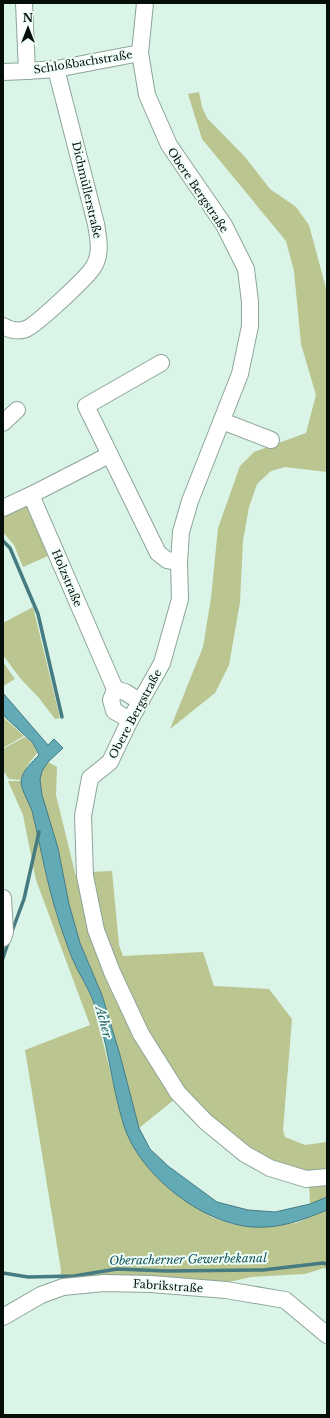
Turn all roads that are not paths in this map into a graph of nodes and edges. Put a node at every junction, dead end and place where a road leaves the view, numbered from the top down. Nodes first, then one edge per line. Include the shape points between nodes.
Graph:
1 (24, 3) edge
2 (145, 3) edge
3 (140, 53) junction
4 (56, 69) junction
5 (27, 71) junction
6 (3, 72) edge
7 (3, 326) edge
8 (161, 363) dead end
9 (17, 410) dead end
10 (222, 421) junction
11 (3, 423) edge
12 (271, 440) dead end
13 (109, 455) junction
14 (31, 495) junction
15 (3, 508) edge
16 (179, 562) junction
17 (115, 689) junction
18 (141, 702) junction
19 (130, 720) junction
20 (3, 898) edge
21 (3, 938) edge
22 (327, 1177) edge
23 (3, 1316) edge
24 (327, 1335) edge

1 - 5 street, Schloßbachstraße
2 - 3 street, Obere Bergstraße
3 - 4 street, Schloßbachstraße
3 - 10 street, Obere Bergstraße via 147,95 169,145 224,225 246,270 250,326 240,374
4 - 5 street, Schloßbachstraße
4 - 7 street, Dichmüllerstraße via 100,246 94,266 40,321 25,329 11,331
5 - 6 street, Schloßbachstraße
8 - 13 street via 86,406
9 - 11 street
10 - 12 street
10 - 16 street, Obere Bergstraße via 190,501 181,532
13 - 14 street
13 - 16 street via 158,553 167,560
14 - 15 street
14 - 17 street, Holzstraße
16 - 18 street, Obere Bergstraße via 180,599 171,636 162,663
17 - 18 street
17 - 19 street, Holzstraße via 111,700 114,711
18 - 19 street, Obere Bergstraße
19 - 22 street, Obere Bergstraße via 110,762 90,778 82,816 85,876 96,930 112,972 141,1034 178,1093 206,1122 245,1154 270,1168 306,1179
20 - 21 street
23 - 24 street, Fabrikstraße via 41,1295 63,1287 104,1283 151,1284 226,1290 285,1300

